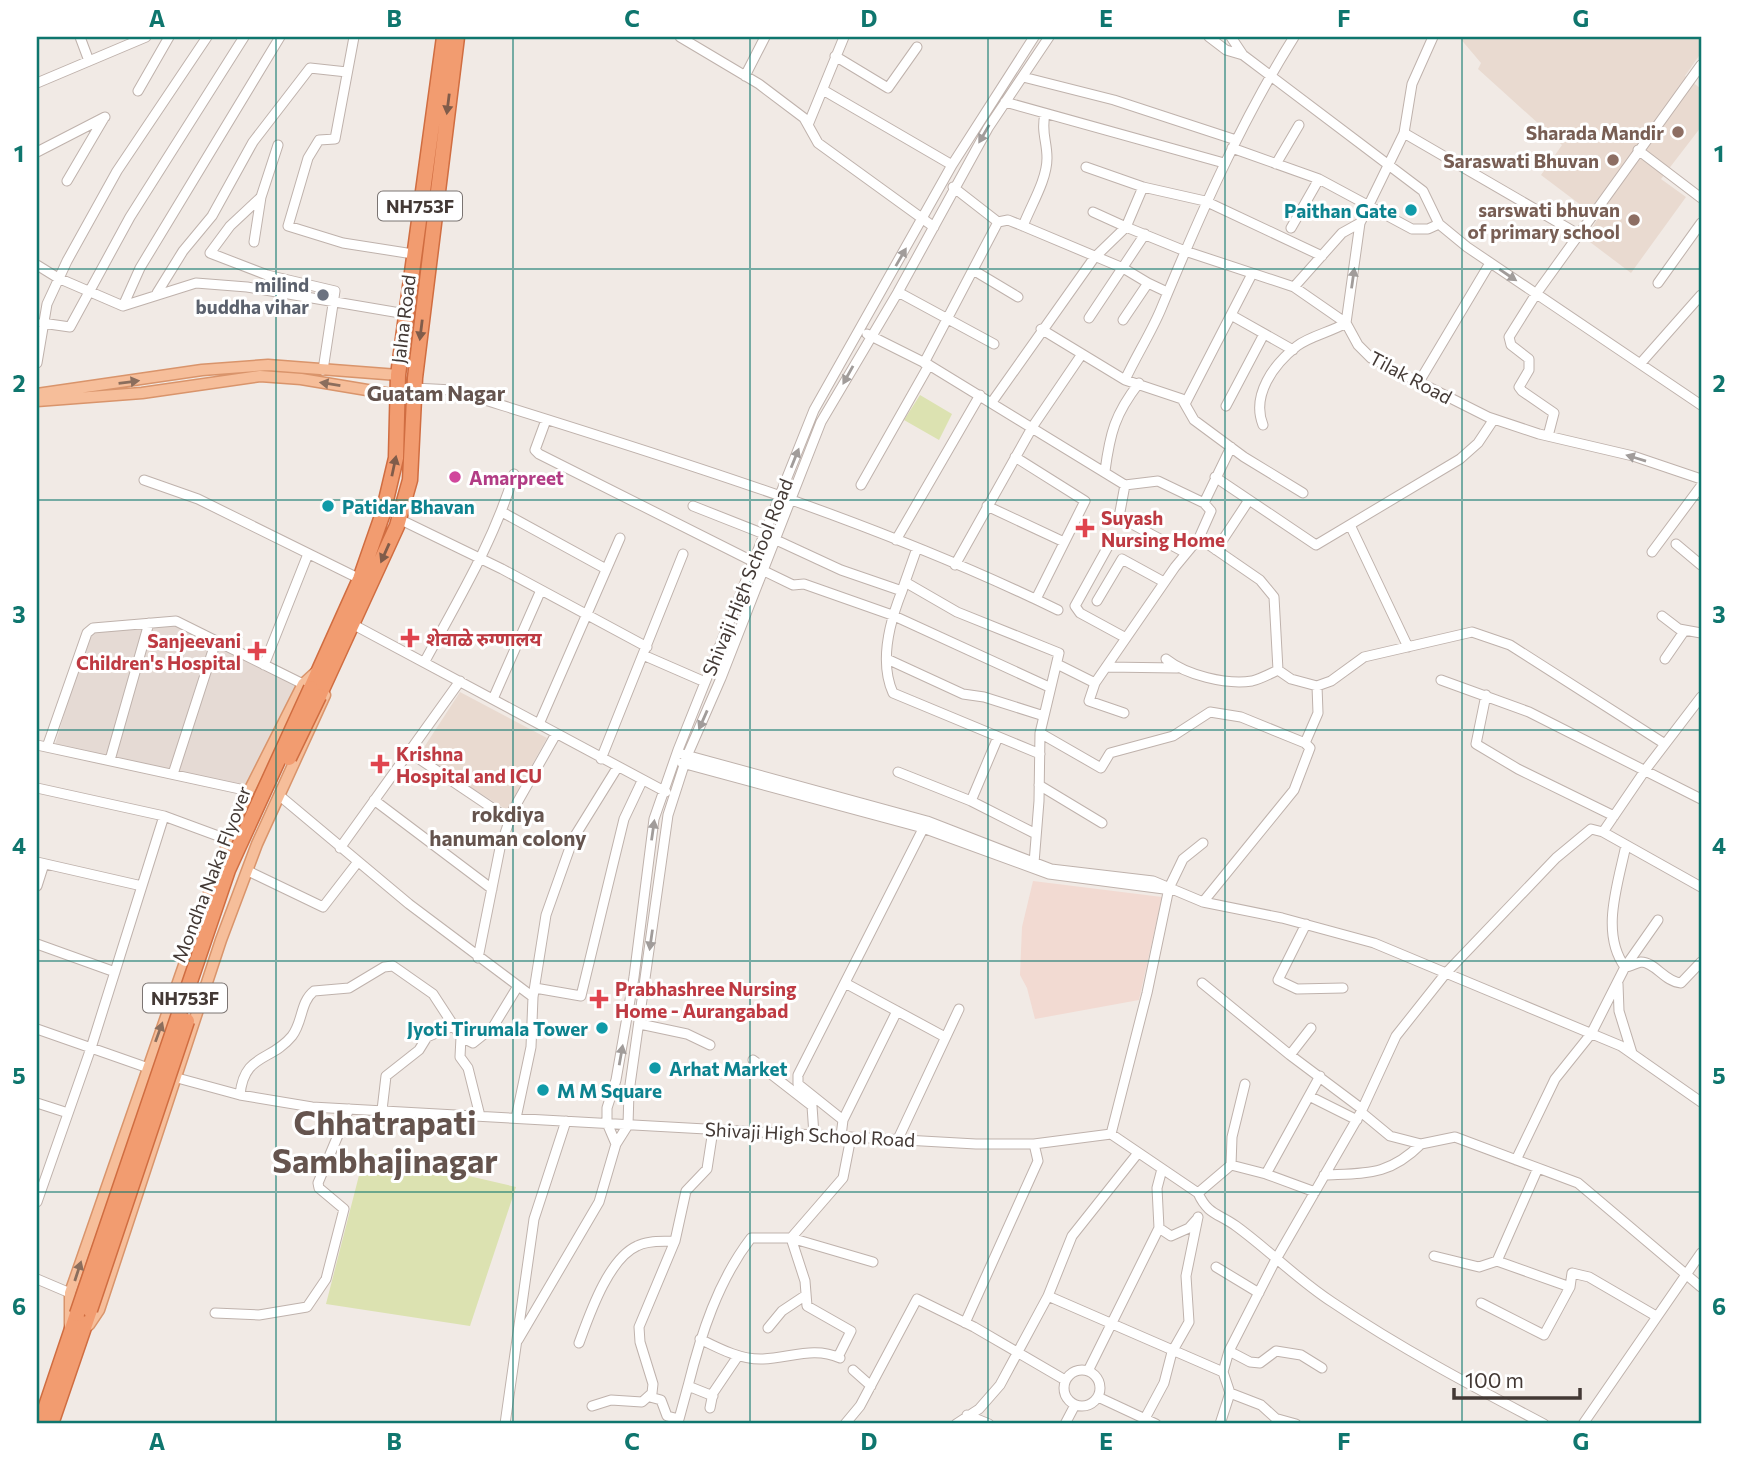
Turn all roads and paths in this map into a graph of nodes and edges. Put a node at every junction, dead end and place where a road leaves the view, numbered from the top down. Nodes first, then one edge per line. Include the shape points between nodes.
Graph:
1 (80, 37) edge
2 (146, 37) edge
3 (169, 37) edge
4 (207, 37) edge
5 (244, 37) edge
6 (280, 37) edge
7 (354, 37) edge
8 (444, 37) edge
9 (457, 37) edge
10 (680, 37) edge
11 (765, 37) edge
12 (844, 37) edge
13 (1034, 37) edge
14 (1049, 37) edge
15 (1209, 37) edge
16 (1231, 37) edge
17 (1294, 37) edge
18 (1433, 37) edge
19 (917, 47) dead end
20 (1243, 55) junction
21 (835, 56) junction
22 (89, 61) junction
23 (1701, 65) edge
24 (347, 72) junction
25 (1270, 75) junction
26 (745, 76) junction
27 (1023, 77) junction
28 (1697, 79) edge
29 (37, 83) edge
30 (823, 90) junction
31 (138, 91) dead end
32 (1005, 102) junction
33 (1045, 114) junction
34 (808, 125) junction
35 (1299, 125) dead end
36 (1404, 133) junction
37 (1234, 144) junction
38 (278, 145) dead end
39 (1638, 150) junction
40 (37, 152) edge
41 (1224, 163) junction
42 (1276, 164) junction
43 (952, 165) junction
44 (1086, 167) dead end
45 (1387, 167) junction
46 (947, 176) junction
47 (1319, 179) junction
48 (67, 181) dead end
49 (1143, 187) junction
50 (954, 189) junction
51 (261, 197) junction
52 (1701, 198) edge
53 (1205, 201) junction
54 (1367, 203) junction
55 (1093, 212) dead end
56 (922, 219) junction
57 (998, 222) junction
58 (1360, 223) junction
59 (1701, 223) edge
60 (1439, 224) junction
61 (1023, 226) junction
62 (934, 227) junction
63 (1126, 227) junction
64 (1291, 228) dead end
65 (1145, 234) junction
66 (1578, 234) junction
67 (254, 242) dead end
68 (1185, 251) junction
69 (413, 254) junction
70 (1322, 256) junction
71 (1094, 258) junction
72 (1490, 262) junction
73 (37, 265) edge
74 (1123, 268) junction
75 (974, 270) junction
76 (1252, 274) junction
77 (58, 278) junction
78 (1148, 283) junction
79 (1658, 283) dead end
80 (1294, 287) junction
81 (90, 292) junction
82 (898, 292) junction
83 (1167, 292) junction
84 (157, 293) junction
85 (1536, 294) junction
86 (1701, 295) edge
87 (1018, 297) dead end
88 (334, 302) junction
89 (123, 306) junction
90 (406, 314) junction
91 (1231, 315) junction
92 (1090, 318) dead end
93 (947, 319) junction
94 (1124, 320) dead end
95 (42, 323) junction
96 (1346, 323) junction
97 (1041, 329) junction
98 (859, 330) junction
99 (1264, 334) junction
100 (870, 336) junction
101 (994, 344) dead end
102 (1293, 350) junction
103 (1082, 355) junction
104 (37, 363) edge
105 (926, 364) junction
106 (1640, 364) junction
107 (323, 370) junction
108 (398, 375) junction
109 (1125, 380) junction
110 (1419, 382) junction
111 (1139, 383) junction
112 (414, 388) junction
113 (37, 394) edge
114 (397, 395) junction
115 (980, 395) junction
116 (37, 401) edge
117 (992, 402) junction
118 (1185, 404) junction
119 (1701, 405) edge
120 (1226, 406) dead end
121 (546, 419) junction
122 (1494, 419) junction
123 (1263, 425) dead end
124 (1032, 426) junction
125 (1548, 436) junction
126 (1231, 447) junction
127 (1015, 457) junction
128 (1105, 471) junction
129 (514, 474) dead end
130 (1215, 477) junction
131 (1701, 479) edge
132 (144, 480) dead end
133 (861, 485) dead end
134 (1125, 485) junction
135 (1701, 486) edge
136 (1303, 494) dead end
137 (779, 496) junction
138 (789, 500) junction
139 (1249, 500) junction
140 (1204, 503) junction
141 (694, 506) dead end
142 (987, 506) junction
143 (502, 512) junction
144 (399, 519) junction
145 (1351, 527) junction
146 (764, 534) junction
147 (620, 538) dead end
148 (1199, 538) junction
149 (775, 539) junction
150 (897, 540) junction
151 (1064, 541) junction
152 (1111, 541) dead end
153 (1676, 544) dead end
154 (918, 548) junction
155 (1216, 550) junction
156 (1652, 552) dead end
157 (1186, 553) junction
158 (307, 554) junction
159 (683, 554) dead end
160 (481, 559) junction
161 (752, 561) junction
162 (954, 565) junction
163 (1701, 565) edge
164 (606, 569) junction
165 (762, 570) junction
166 (360, 579) junction
167 (1164, 582) junction
168 (903, 587) junction
169 (541, 590) junction
170 (1036, 599) junction
171 (1097, 601) dead end
172 (1058, 610) dead end
173 (587, 614) junction
174 (892, 615) junction
175 (1661, 616) dead end
176 (149, 623) junction
177 (354, 625) junction
178 (1685, 630) junction
179 (1701, 634) edge
180 (1126, 638) junction
181 (216, 641) junction
182 (1412, 646) junction
183 (645, 651) junction
184 (887, 659) junction
185 (1166, 659) dead end
186 (1665, 659) dead end
187 (425, 661) junction
188 (264, 664) junction
189 (1057, 664) junction
190 (1106, 667) junction
191 (1177, 668) junction
192 (1278, 670) junction
193 (325, 672) junction
194 (1441, 680) dead end
195 (460, 681) junction
196 (705, 682) junction
197 (1095, 683) junction
198 (1317, 686) junction
199 (1049, 687) junction
200 (311, 689) junction
201 (1486, 695) junction
202 (1701, 697) edge
203 (493, 699) junction
204 (1124, 713) dead end
205 (1044, 716) junction
206 (539, 724) junction
207 (1040, 733) junction
208 (556, 734) junction
209 (998, 737) junction
210 (1305, 743) junction
211 (1665, 744) junction
212 (42, 746) edge
213 (409, 752) junction
214 (1040, 754) junction
215 (675, 757) junction
216 (110, 760) junction
217 (601, 760) junction
218 (686, 760) junction
219 (617, 768) junction
220 (1646, 769) junction
221 (898, 772) dead end
222 (173, 774) junction
223 (642, 781) junction
224 (1039, 785) junction
225 (37, 788) edge
226 (250, 791) junction
227 (663, 791) junction
228 (280, 796) junction
229 (674, 796) junction
230 (1701, 799) edge
231 (374, 800) junction
232 (971, 801) junction
233 (164, 816) junction
234 (1614, 816) junction
235 (510, 820) junction
236 (1102, 823) dead end
237 (925, 825) junction
238 (1603, 832) junction
239 (1036, 834) junction
240 (229, 840) junction
241 (1203, 843) dead end
242 (1626, 845) junction
243 (340, 848) junction
244 (40, 863) edge
245 (357, 863) junction
246 (1034, 863) junction
247 (247, 871) junction
248 (37, 886) edge
249 (142, 886) junction
250 (1701, 887) edge
251 (492, 888) junction
252 (1170, 888) junction
253 (1203, 902) junction
254 (1658, 920) dead end
255 (1306, 924) junction
256 (37, 944) edge
257 (478, 958) junction
258 (1701, 962) edge
259 (1625, 967) junction
260 (115, 972) junction
261 (1446, 973) junction
262 (1618, 981) junction
263 (845, 983) junction
264 (1202, 983) dead end
265 (518, 986) junction
266 (1343, 988) dead end
267 (534, 993) junction
268 (959, 1009) dead end
269 (897, 1011) junction
270 (640, 1024) junction
271 (453, 1026) junction
272 (1311, 1028) dead end
273 (37, 1029) edge
274 (1591, 1034) junction
275 (461, 1037) junction
276 (945, 1037) junction
277 (710, 1045) dead end
278 (91, 1048) junction
279 (1632, 1054) junction
280 (1290, 1055) junction
281 (753, 1060) dead end
282 (146, 1067) junction
283 (1320, 1076) junction
284 (178, 1079) junction
285 (1245, 1084) dead end
286 (240, 1095) junction
287 (1309, 1096) junction
288 (1701, 1102) edge
289 (37, 1103) edge
290 (349, 1109) junction
291 (382, 1110) junction
292 (68, 1113) junction
293 (1360, 1114) junction
294 (480, 1116) junction
295 (516, 1118) junction
296 (843, 1120) junction
297 (566, 1121) junction
298 (607, 1123) junction
299 (628, 1125) junction
300 (713, 1130) junction
301 (1111, 1134) junction
302 (814, 1135) junction
303 (846, 1137) junction
304 (898, 1139) junction
305 (616, 1144) junction
306 (1034, 1144) junction
307 (1421, 1144) junction
308 (1138, 1153) junction
309 (1516, 1160) junction
310 (1231, 1165) junction
311 (1538, 1168) junction
312 (1163, 1170) junction
313 (1266, 1174) junction
314 (1324, 1175) junction
315 (1315, 1192) junction
316 (1198, 1193) junction
317 (37, 1199) edge
318 (1205, 1208) junction
319 (1198, 1217) junction
320 (1158, 1228) junction
321 (791, 1238) junction
322 (675, 1241) junction
323 (1701, 1253) edge
324 (1434, 1256) dead end
325 (1275, 1261) junction
326 (1497, 1261) junction
327 (873, 1262) dead end
328 (1216, 1267) dead end
329 (1684, 1274) junction
330 (37, 1279) edge
331 (1570, 1287) junction
332 (1701, 1287) edge
333 (70, 1293) junction
334 (1259, 1293) junction
335 (806, 1295) junction
336 (1048, 1296) junction
337 (1481, 1303) dead end
338 (215, 1314) dead end
339 (1656, 1316) junction
340 (965, 1323) junction
341 (1111, 1325) junction
342 (768, 1328) dead end
343 (74, 1339) junction
344 (700, 1339) junction
345 (518, 1340) junction
346 (579, 1343) dead end
347 (1229, 1351) junction
348 (1016, 1352) junction
349 (1172, 1352) junction
350 (738, 1356) junction
351 (1322, 1368) dead end
352 (853, 1370) dead end
353 (1088, 1371) junction
354 (1223, 1372) junction
355 (1065, 1380) junction
356 (688, 1386) junction
357 (871, 1387) junction
358 (1230, 1393) junction
359 (713, 1396) junction
360 (650, 1397) junction
361 (1098, 1397) junction
362 (1075, 1405) junction
363 (592, 1406) dead end
364 (710, 1408) dead end
365 (967, 1415) junction
366 (1143, 1422) edge
367 (1280, 1422) edge
368 (40, 1424) edge
369 (51, 1424) edge
370 (505, 1424) edge
371 (845, 1424) edge
372 (956, 1424) edge
373 (989, 1424) edge
374 (1065, 1424) edge
375 (1156, 1424) edge
376 (1220, 1424) edge
377 (1296, 1424) edge
378 (1544, 1424) edge
379 (1583, 1424) edge

1 - 22 street
2 - 22 street
3 - 31 street
4 - 77 street via 117,171
5 - 81 street via 130,217
6 - 89 street via 140,268
7 - 24 street
8 - 69 highway, Jalna Road / NH753F
9 -> 112 highway, Jalna Road / NH753F
10 - 26 street
11 - 26 street
12 - 21 street
13 - 43 street, Shivaji High School Road
14 - 27 street, Shivaji High School Road
15 - 20 street via 1226,50
16 - 20 street
17 - 25 street
18 - 36 street via 1412,84
19 - 21 street via 888,88
20 - 25 street
21 - 30 street
22 - 29 street
23 - 28 street
24 - 69 street via 335,139 318,140 308,158 288,226 343,243
24 - 84 street via 310,68 253,142 212,216
25 - 37 street
25 - 45 street
26 - 34 street
27 - 32 street, Shivaji High School Road
27 - 37 street via 1114,100
28 - 39 street
30 - 34 street
30 - 43 street
32 - 33 street
32 -> 50 street, Shivaji High School Road
33 - 41 street
33 - 61 street via 1041,132 1047,157
34 - 56 street via 818,143
35 - 42 street
36 - 45 street
36 - 66 street
37 - 41 street
37 - 42 street
38 - 51 street
39 - 52 street
39 - 66 street
40 - 48 street via 105,117
41 - 53 street
42 - 47 street
43 - 46 street, Shivaji High School Road
44 - 49 street
45 - 54 street
45 - 60 street via 1427,195
46 - 50 street
46 - 56 street, Shivaji High School Road
47 - 54 street
47 - 64 street
49 - 53 street
49 - 63 street
50 - 57 street
50 - 62 street, Shivaji High School Road
51 - 67 street
51 - 88 street via 210,253 267,275 335,291
53 - 68 street
53 - 70 street
54 - 58 street
54 - 60 street via 1412,229
55 - 63 street
56 - 62 street
98 -> 56 street, Shivaji High School Road
57 - 61 street via 1009,220
57 - 75 street
58 - 70 street via 1342,233
96 -> 58 street
59 - 79 street
60 - 72 street
61 - 71 street
62 - 82 street, Shivaji High School Road
63 - 65 street
63 - 71 street
65 - 68 street
65 - 74 street
66 - 85 street
68 - 76 street
68 - 83 street
69 - 90 highway, Jalna Road / NH753F
70 - 80 street
71 - 74 street
71 - 97 street
72 -> 85 street
72 - 110 street
73 - 77 street
74 - 78 street
74 - 92 street
75 - 87 street
75 - 93 street
76 - 80 street
76 - 91 street
77 - 81 street
77 - 95 street
78 - 83 street
78 - 94 street
80 - 96 street
81 - 89 street
81 - 95 street via 70,327
82 - 93 street
82 - 100 street, Shivaji High School Road
83 - 109 street
84 - 88 street via 196,284 247,287
84 - 89 street
85 - 106 street
85 - 125 street via 1509,338 1529,359 1529,370 1519,387 1554,413
86 - 106 street
88 - 90 street
88 - 107 street
90 - 108 highway, Jalna Road / NH753F
91 - 99 street
91 - 118 street
93 - 101 street
93 - 105 street
95 - 104 street
96 - 102 street
96 - 110 street, Tilak Road via 1363,352
97 - 103 street
97 - 117 street
98 - 100 street
137 -> 98 street, Shivaji High School Road via 814,410
99 - 102 street
99 - 120 street
100 - 105 street
100 -> 138 street, Shivaji High School Road via 821,422
102 - 123 street via 1275,367 1260,395
103 - 109 street
103 - 124 street
105 - 115 street
105 - 133 street
106 - 119 street
107 - 108 main road
113 -> 107 main road via 254,366
108 - 114 highway, Jalna Road / NH753F
109 - 111 street
110 - 122 street, Tilak Road
111 - 118 street
111 - 128 street via 1119,409
112 - 121 street via 453,390
112 - 144 highway, Jalna Road / NH753F via 410,480
114 -> 116 main road via 260,376 142,393
166 -> 114 highway, Jalna Road / NH753F via 396,458
115 - 117 street
115 - 150 street
117 - 124 street
118 - 126 street via 1194,420
121 - 137 street
121 - 161 street via 535,450 539,454
122 - 125 street, Tilak Road
122 - 145 street via 1460,459
124 - 127 street
124 - 128 street
131 -> 125 street, Tilak Road via 1633,456
126 - 130 street
126 - 136 street
127 - 142 street
127 - 151 street via 1086,501
128 - 134 street
129 - 143 street
130 - 139 street
130 - 140 street
132 - 158 street via 198,499
134 - 140 street via 1158,481
134 - 157 street via 1119,517
135 - 156 street
137 - 138 street
137 - 146 street, Shivaji High School Road
138 - 149 street, Shivaji High School Road
138 - 150 street
139 - 145 street via 1316,545
139 - 155 street
140 - 148 street via 1211,511
141 - 146 street
142 - 151 street
142 - 162 street
143 - 160 street
143 - 164 street
144 - 160 street
144 -> 177 highway, Jalna Road / NH753F
145 - 182 street
146 - 161 street, Shivaji High School Road
147 - 164 street
148 - 155 street
148 - 157 street
149 - 165 street, Shivaji High School Road
149 - 168 street via 841,570
150 - 154 street
151 - 170 street
152 - 180 street via 1075,606
153 - 163 street
154 - 162 street
154 - 168 street
155 - 192 street via 1260,580 1274,597
157 - 167 street
158 - 166 street
158 - 188 street
159 - 183 street
160 - 169 street
160 - 187 street
161 - 196 street, Shivaji High School Road
162 - 170 street
164 - 173 street
165 - 174 street via 793,585 804,584
165 -> 218 street, Shivaji High School Road
166 - 193 highway, Jalna Road / NH753F
167 - 171 street via 1122,559
167 - 180 street
168 - 174 street
168 - 189 street via 1059,653
169 - 173 street
169 - 203 street
170 - 172 street
173 - 183 street
173 - 206 street
174 - 184 street
174 - 199 street
175 - 178 street
176 - 181 street via 176,621
176 - 212 street via 93,628 87,633
176 - 216 street
177 - 187 street
177 - 193 highway, Jalna Road / NH753F
178 - 179 street
178 - 186 street
180 - 190 street
181 - 188 street
181 - 222 street
182 - 198 street via 1364,657
182 - 211 street via 1472,632 1510,645
183 - 196 street
183 - 217 street
184 - 205 street via 963,694
184 - 209 street via 886,676 893,693
185 - 191 street
187 - 195 street
188 - 200 street
189 - 197 street
189 - 199 street
190 - 191 street
190 - 197 street
191 - 192 street via 1202,677 1251,681
192 - 198 street
193 - 200 highway, Mondha Naka Flyover / NH753F
193 - 228 main road via 322,706
194 - 201 street
195 - 203 street
195 - 213 street
196 - 215 street, Shivaji High School Road
197 - 204 street via 1089,701
198 - 210 street via 1318,713
199 - 205 street
200 - 226 main road
200 - 343 highway, Mondha Naka Flyover / NH753F, bridge via 238,872
201 - 220 street
201 - 234 street via 1476,744
202 - 211 street
203 - 206 street
205 - 207 street
206 - 208 street
207 - 210 street via 1101,768 1110,753 1173,736 1210,712 1241,717
207 - 214 street
208 - 217 street
208 - 235 street
209 - 214 street
209 - 232 street
210 - 253 street via 1310,748 1294,790
211 - 220 street
212 - 216 street
213 - 231 street
213 - 235 street
214 - 224 street
215 - 218 street
215 - 227 street, Shivaji High School Road
216 - 222 street
217 - 219 street
218 - 229 street, Shivaji High School Road
218 - 237 street
219 - 223 street
219 - 267 street via 573,839 559,871 546,915
220 - 230 street
220 - 234 street
221 - 232 street
222 - 226 street
223 - 227 street
223 - 267 street via 624,819 581,996
224 - 236 street
224 - 239 street
225 - 233 street
226 - 240 main road
227 - 229 street
298 -> 227 street, Shivaji High School Road via 634,977 654,819
228 - 243 street
228 - 247 main road
229 -> 270 street, Shivaji High School Road
231 - 243 street
231 - 251 street
232 - 239 street
233 - 240 street
233 - 249 street
234 - 238 street
235 - 251 street
237 - 246 street
237 - 252 street via 1049,874
237 - 263 street
238 - 242 street
238 - 261 street via 1591,829 1556,858
239 - 246 street
282 -> 240 main road
241 - 252 street via 1183,859
242 - 250 street
242 - 259 street via 1613,904 1613,951
243 - 245 street
244 - 248 street
244 - 249 street
245 - 247 street via 323,907
245 - 257 street
246 - 252 street via 1153,881
247 - 284 main road
249 - 260 street
251 - 257 street
252 - 253 street
252 - 301 street
253 - 255 street
254 - 259 street
255 - 261 street via 1374,943
255 - 266 street via 1278,981 1297,989
256 - 260 street
257 - 265 street
258 - 259 street via 1681,983 1646,963
259 - 262 street
260 - 278 street
261 - 274 street
261 - 293 street via 1396,1037
262 - 274 street
262 - 279 street via 1619,1011
263 - 269 street
263 - 296 street via 797,1080
264 - 280 street
265 - 267 street
265 - 275 street via 493,1027 473,1042
267 - 295 street via 531,1047
268 - 276 street
269 - 276 street
269 - 296 street
270 - 277 street via 687,1034
270 - 299 street, Shivaji High School Road
271 - 275 street
271 - 286 street via 433,994 388,966 349,988 311,993 294,1033 248,1067
271 - 291 street via 427,1037 419,1050 386,1076
272 - 280 street
273 - 278 street
274 - 279 street
274 - 309 street via 1555,1079
275 - 294 street via 460,1057 468,1068
276 - 304 street
278 - 282 street
278 - 292 street
279 - 288 street
280 - 283 street
281 - 302 street via 812,1106
282 - 284 street
333 -> 282 main road
283 - 287 street
283 - 293 street
284 - 286 street
284 - 343 main road via 99,1310
285 - 310 street via 1232,1137
286 - 290 street
287 - 293 street
287 - 313 street
289 - 292 street
290 - 291 street
290 - 338 street via 318,1183 344,1209 327,1279 304,1308 259,1315
291 - 294 street
292 - 317 street
293 - 307 street via 1390,1136
293 - 314 street
294 - 295 street
295 - 297 street
296 - 303 street
297 - 298 street
297 - 345 street via 534,1219
298 - 299 street
298 - 305 street
299 - 300 street, Shivaji High School Road
299 - 305 street
300 - 302 street, Shivaji High School Road
300 - 322 street via 707,1169 686,1191
301 - 306 street, Shivaji High School Road
301 - 308 street
302 - 303 street, Shivaji High School Road
303 - 304 street, Shivaji High School Road
303 - 321 street via 843,1178
304 - 306 street, Shivaji High School Road
305 - 345 street via 599,1202 585,1230
306 - 340 street via 1038,1161
307 - 309 street via 1455,1137
307 - 314 street via 1405,1160 1381,1172
308 - 312 street
308 - 336 street via 1072,1236
309 - 311 street
310 - 313 street
310 - 316 street
311 - 326 street
311 - 329 street via 1578,1183
312 - 316 street
312 - 320 street via 1157,1188
313 - 315 street
314 - 315 street
315 - 325 street
316 - 318 street
318 - 319 street
318 - 325 street via 1236,1226
319 - 320 street via 1171,1237
319 - 349 street via 1186,1276 1189,1322
320 - 341 street
321 - 327 street
321 - 335 street
321 - 344 street via 751,1238 733,1262
322 - 346 street via 638,1245 626,1253 594,1302
322 - 360 street via 639,1326 653,1384
323 - 329 street
324 - 326 street via 1479,1267
325 - 334 street
325 - 378 street via 1433,1366
326 - 331 street
328 - 334 street
329 - 332 street
329 - 339 street
330 - 333 street
331 - 337 street via 1544,1335
331 - 339 street via 1572,1273 1589,1277
333 - 343 main road
334 - 347 street
335 - 342 street via 782,1311
335 - 350 street via 807,1306 852,1331 840,1358 804,1352 763,1359
336 - 341 street
336 - 348 street
339 - 379 street
340 - 348 street
340 - 357 street via 917,1299
341 - 349 street
341 - 353 street
343 - 368 highway, NH753F
343 - 369 highway, NH753F
344 - 350 street
344 - 356 street
345 - 370 street
347 - 351 street via 1260,1363 1276,1351 1301,1355
347 - 354 street
348 - 355 street
348 - 365 street via 1000,1385 979,1409
349 - 354 street
349 - 366 street via 1164,1383
350 - 359 street
352 - 357 street
353 - 355 street via 1075,1371
353 - 361 street via 1100,1384
354 - 358 street
355 - 362 street via 1065,1395
356 - 359 street
356 - 360 street via 679,1419 667,1416 661,1400
357 - 371 street
358 - 367 street via 1261,1405
358 - 376 street
359 - 364 street
360 - 363 street via 642,1402 606,1400
361 - 362 street via 1088,1405
361 - 366 street
362 - 374 street
365 - 372 street
365 - 373 street
366 - 375 street
367 - 377 street

